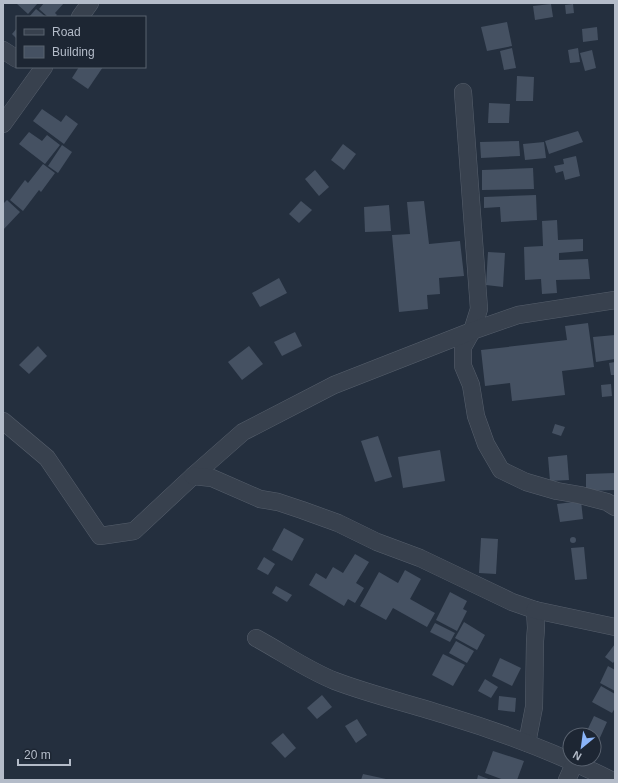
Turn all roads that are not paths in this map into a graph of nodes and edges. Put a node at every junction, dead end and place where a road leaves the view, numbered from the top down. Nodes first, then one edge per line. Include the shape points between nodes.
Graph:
1 (90, 3) edge
2 (81, 16) edge
3 (3, 50) edge
4 (16, 58) edge
5 (37, 69) edge
6 (463, 92) dead end
7 (3, 124) edge
8 (615, 300) edge
9 (472, 331) junction
10 (3, 421) edge
11 (193, 476) junction
12 (615, 506) edge
13 (535, 610) junction
14 (615, 627) edge
15 (256, 638) dead end
16 (526, 743) junction
17 (562, 757) edge
18 (573, 767) edge
19 (585, 767) edge
20 (567, 780) edge
21 (611, 780) edge

1 - 2 street
3 - 4 street
5 - 7 street
6 - 9 street via 479,309
8 - 9 street via 518,315
9 - 11 street via 334,385 243,432
9 - 12 street via 463,346 463,366 471,385 476,416 486,444 501,470 526,482
10 - 11 street via 47,458 100,536 134,531
11 - 13 street via 212,478 260,500 278,502 338,523
13 - 14 street
13 - 16 street via 534,706
15 - 16 street via 334,681
16 - 17 street
18 - 20 street
19 - 21 street

